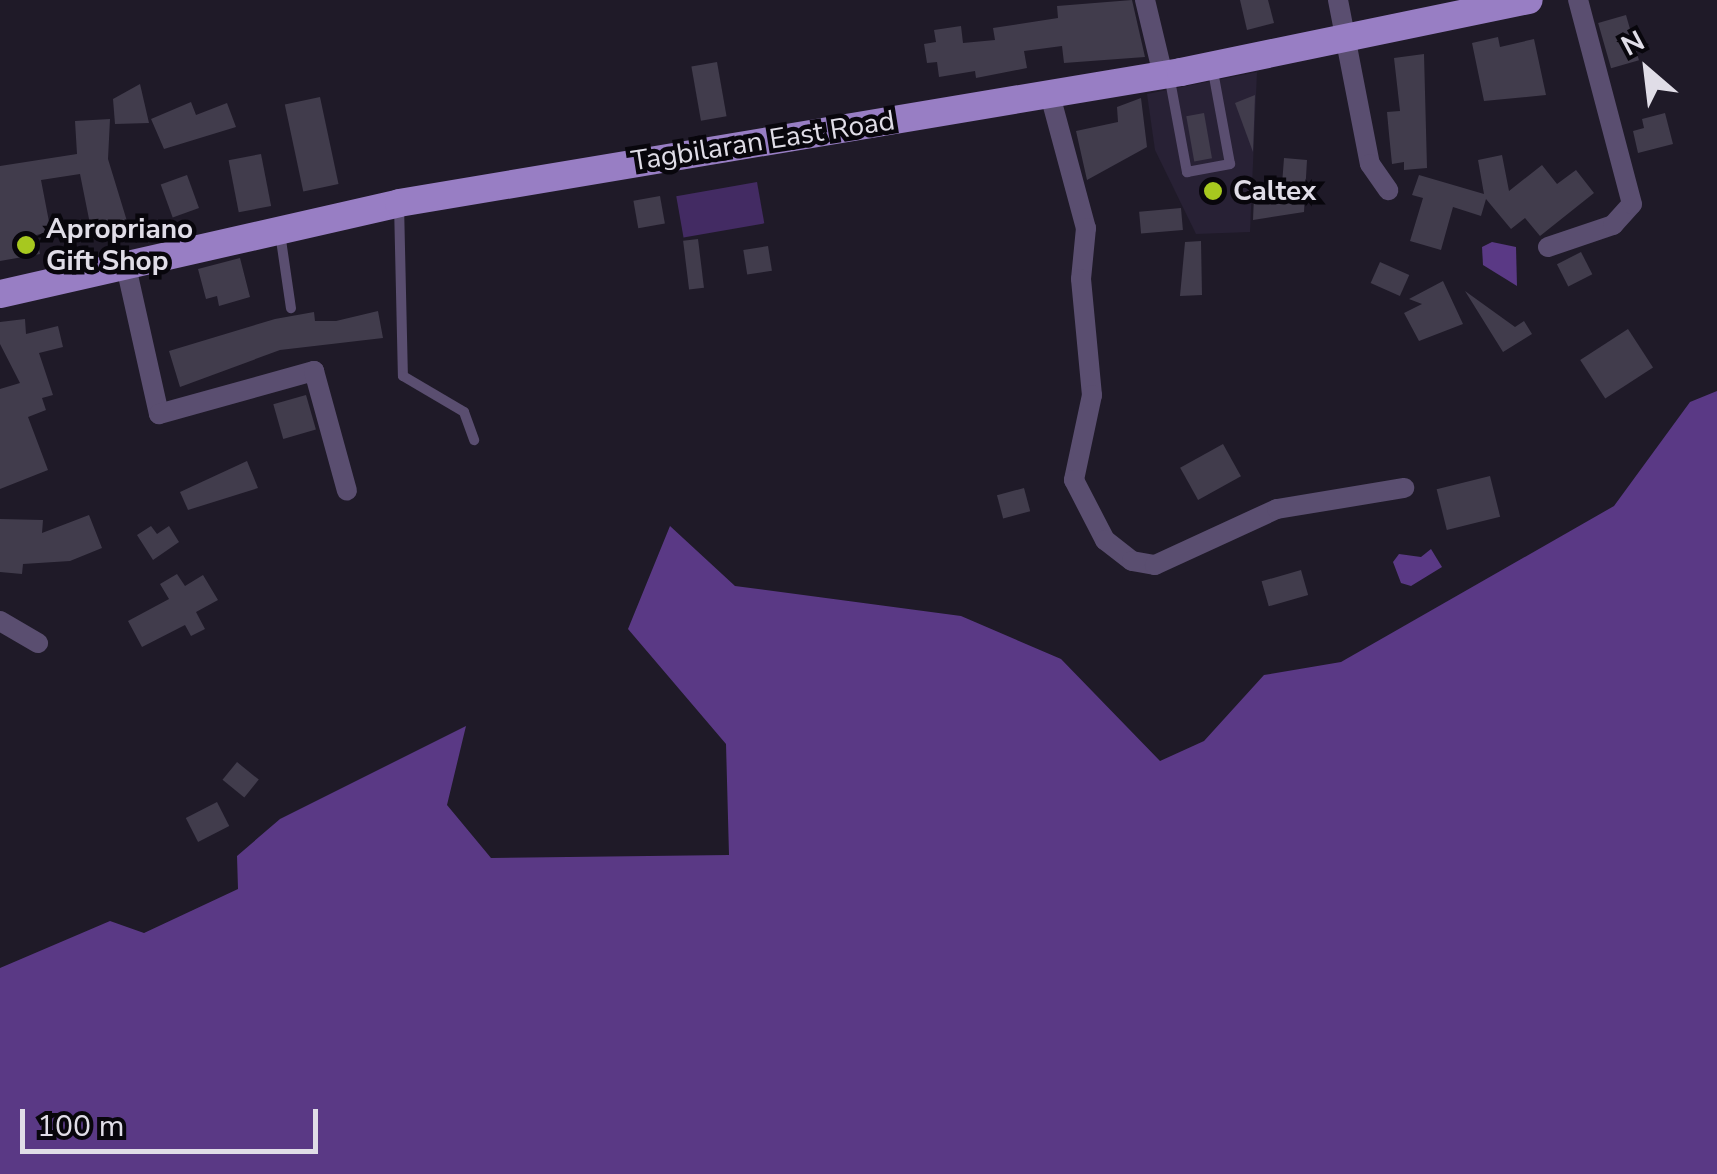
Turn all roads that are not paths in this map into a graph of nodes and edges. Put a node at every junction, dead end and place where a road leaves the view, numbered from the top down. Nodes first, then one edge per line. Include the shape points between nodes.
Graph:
1 (1146, 0) edge
2 (1338, 0) edge
3 (1529, 0) edge
4 (1578, 0) edge
5 (1350, 38) junction
6 (1212, 66) junction
7 (1166, 74) junction
8 (1050, 96) junction
9 (1388, 190) dead end
10 (400, 202) junction
11 (279, 227) junction
12 (1548, 247) dead end
13 (125, 262) junction
14 (0, 294) edge
15 (291, 308) dead end
16 (474, 440) dead end
17 (1404, 488) dead end
18 (347, 492) dead end
19 (0, 621) edge
20 (38, 643) dead end

1 - 7 street
2 - 5 street
3 - 5 main road, Tagbilaran East Road
4 - 12 street via 1632,204 1613,225
5 - 6 main road, Tagbilaran East Road
5 - 9 street via 1370,164
6 - 7 main road, Tagbilaran East Road
6 - 7 lane via 1230,164 1186,172
7 - 8 main road, Tagbilaran East Road
8 - 10 main road, Tagbilaran East Road
8 - 17 street via 1086,228 1081,279 1092,395 1074,480 1104,540 1132,561 1156,566 1277,510
10 - 11 main road, Tagbilaran East Road
10 - 16 lane via 403,376 464,412
11 - 13 main road, Tagbilaran East Road
11 - 15 lane
13 - 14 main road, Tagbilaran East Road
13 - 18 street via 160,414 314,371
19 - 20 street

